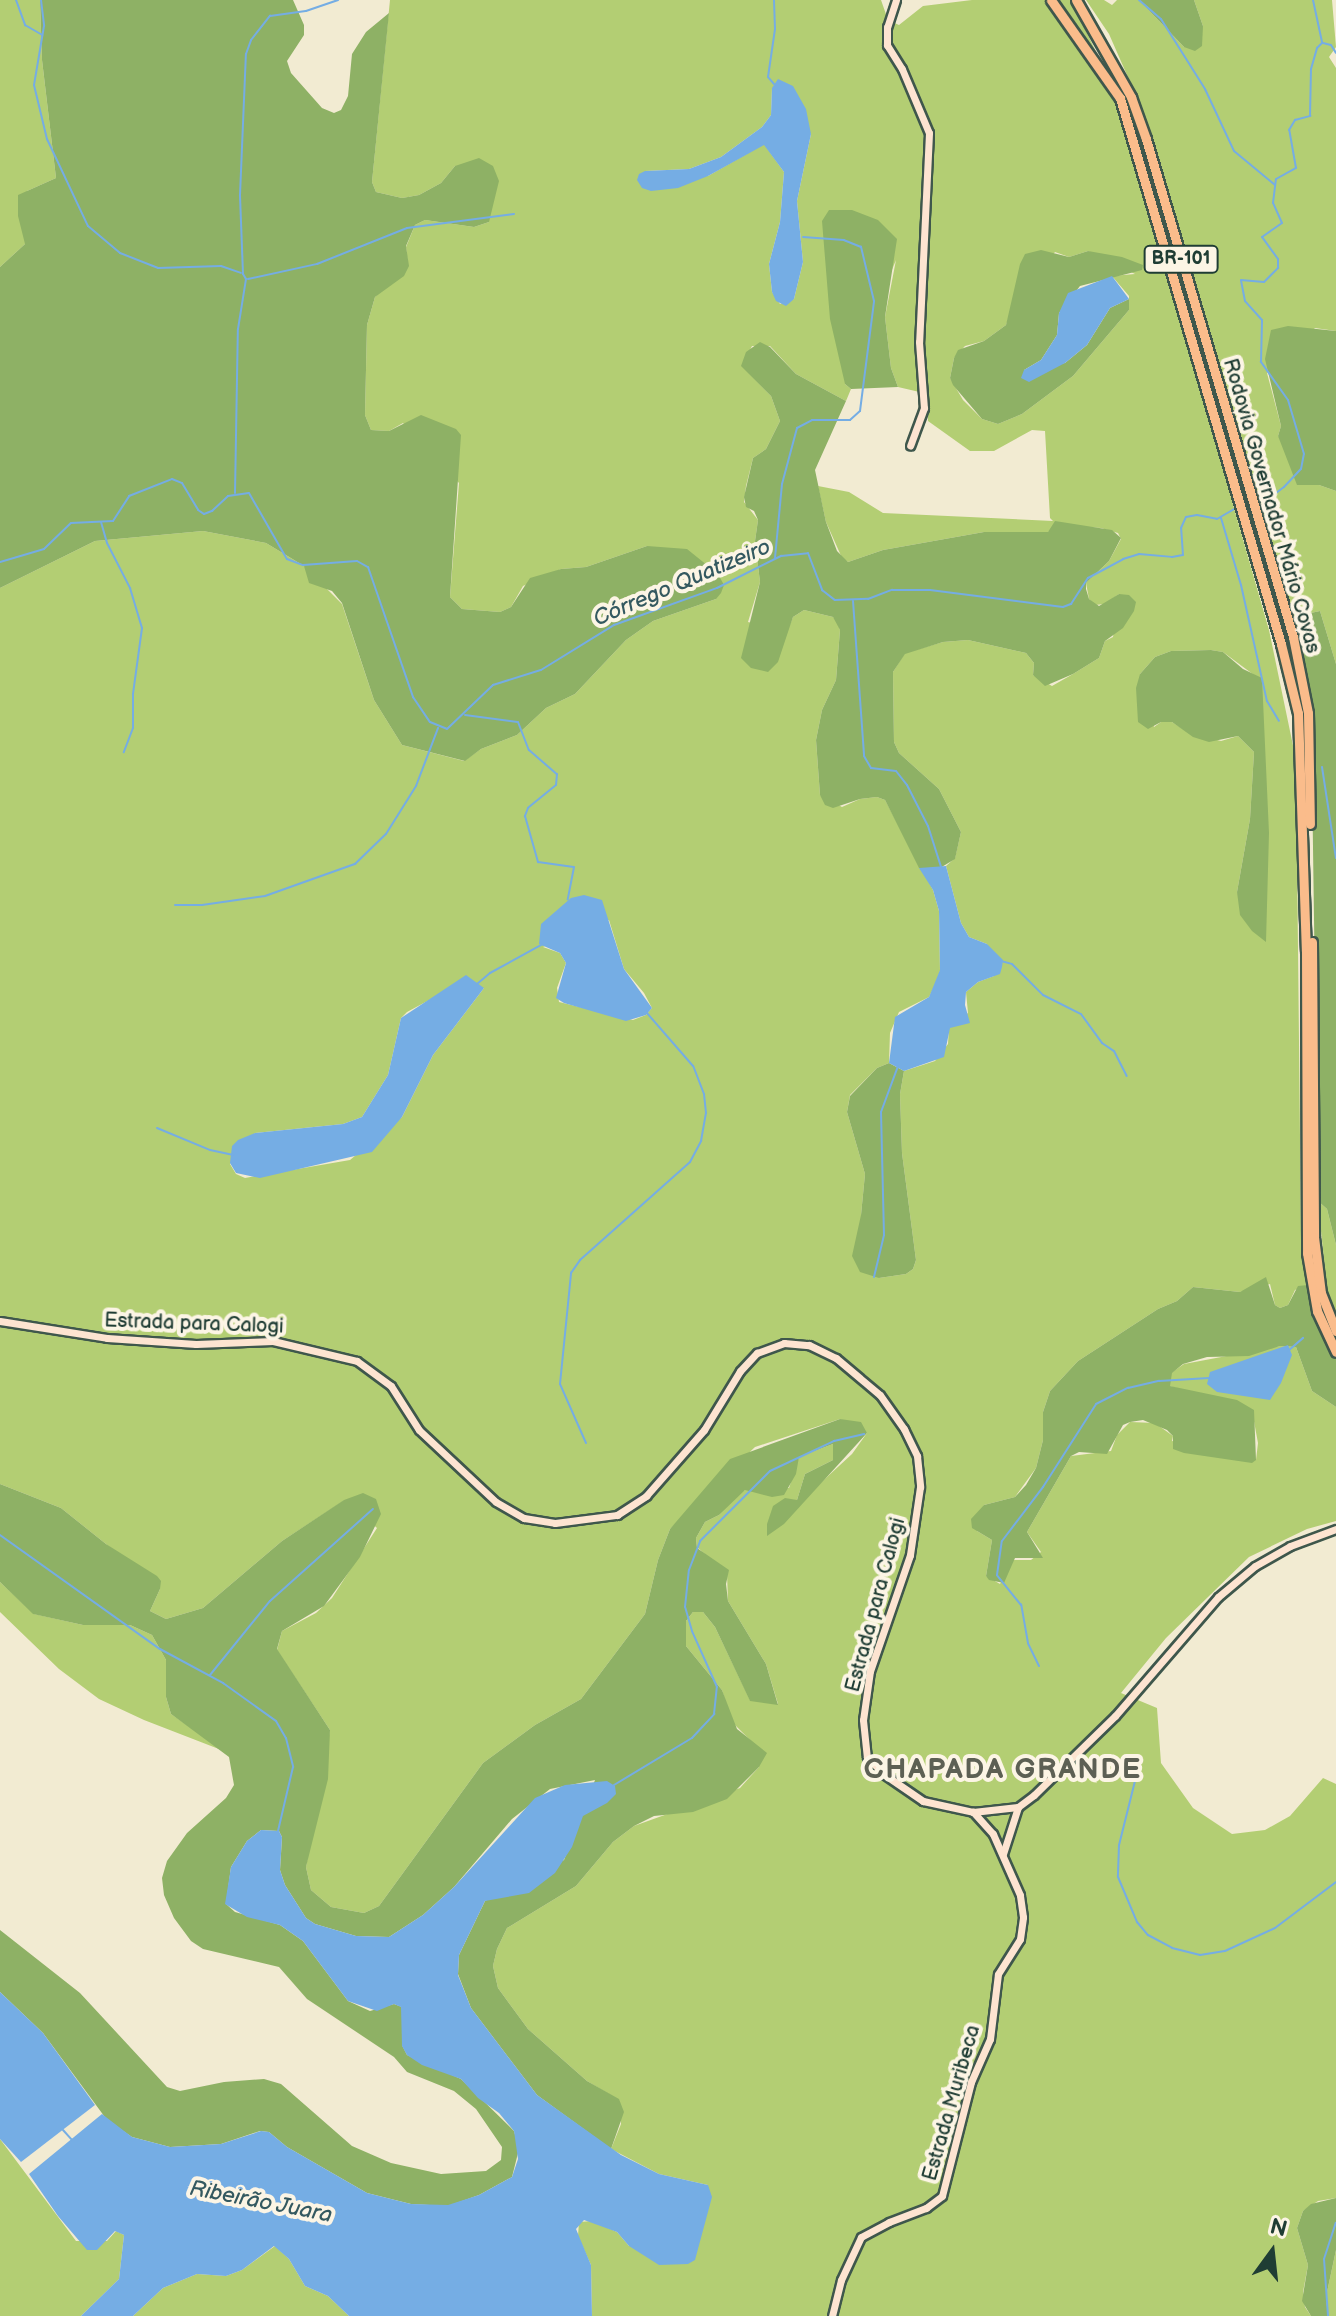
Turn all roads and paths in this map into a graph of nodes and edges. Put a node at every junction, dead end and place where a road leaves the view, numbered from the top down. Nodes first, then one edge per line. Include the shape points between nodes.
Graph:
1 (896, 0) edge
2 (1051, 0) edge
3 (1076, 0) edge
4 (910, 446) dead end
5 (0, 1321) edge
6 (1336, 1331) edge
7 (1336, 1352) edge
8 (1336, 1529) edge
9 (1018, 1807) junction
10 (973, 1812) junction
11 (1003, 1854) junction
12 (832, 2316) edge

1 - 4 street via 887,45 929,133 919,342 924,408
2 - 7 highway, Rodovia Governador Mário Covas / BR-101 via 1120,98 1298,713 1306,1237 1314,1292 1325,1334
3 - 6 highway, Rodovia Governador Mário Covas / BR-101 via 1131,97 1293,637 1308,713 1314,1237 1321,1293
5 - 10 street, Estrada para Calogi via 107,1338 196,1344 273,1341 357,1361 391,1386 419,1430 496,1502 524,1518 555,1523 617,1515 646,1496 704,1430 757,1353 784,1343 809,1345 836,1358 880,1395 904,1429 917,1456 920,1487 910,1555 870,1671 863,1720 867,1757 923,1801
8 - 9 street via 1255,1566 1218,1597 1115,1716
9 - 10 street, Estrada para Calogi
9 - 11 street
10 - 11 street, Estrada Muribeca
11 - 12 street, Estrada Muribeca via 1020,1895 1020,1939 998,1974 990,2039 971,2082 942,2196 861,2237

